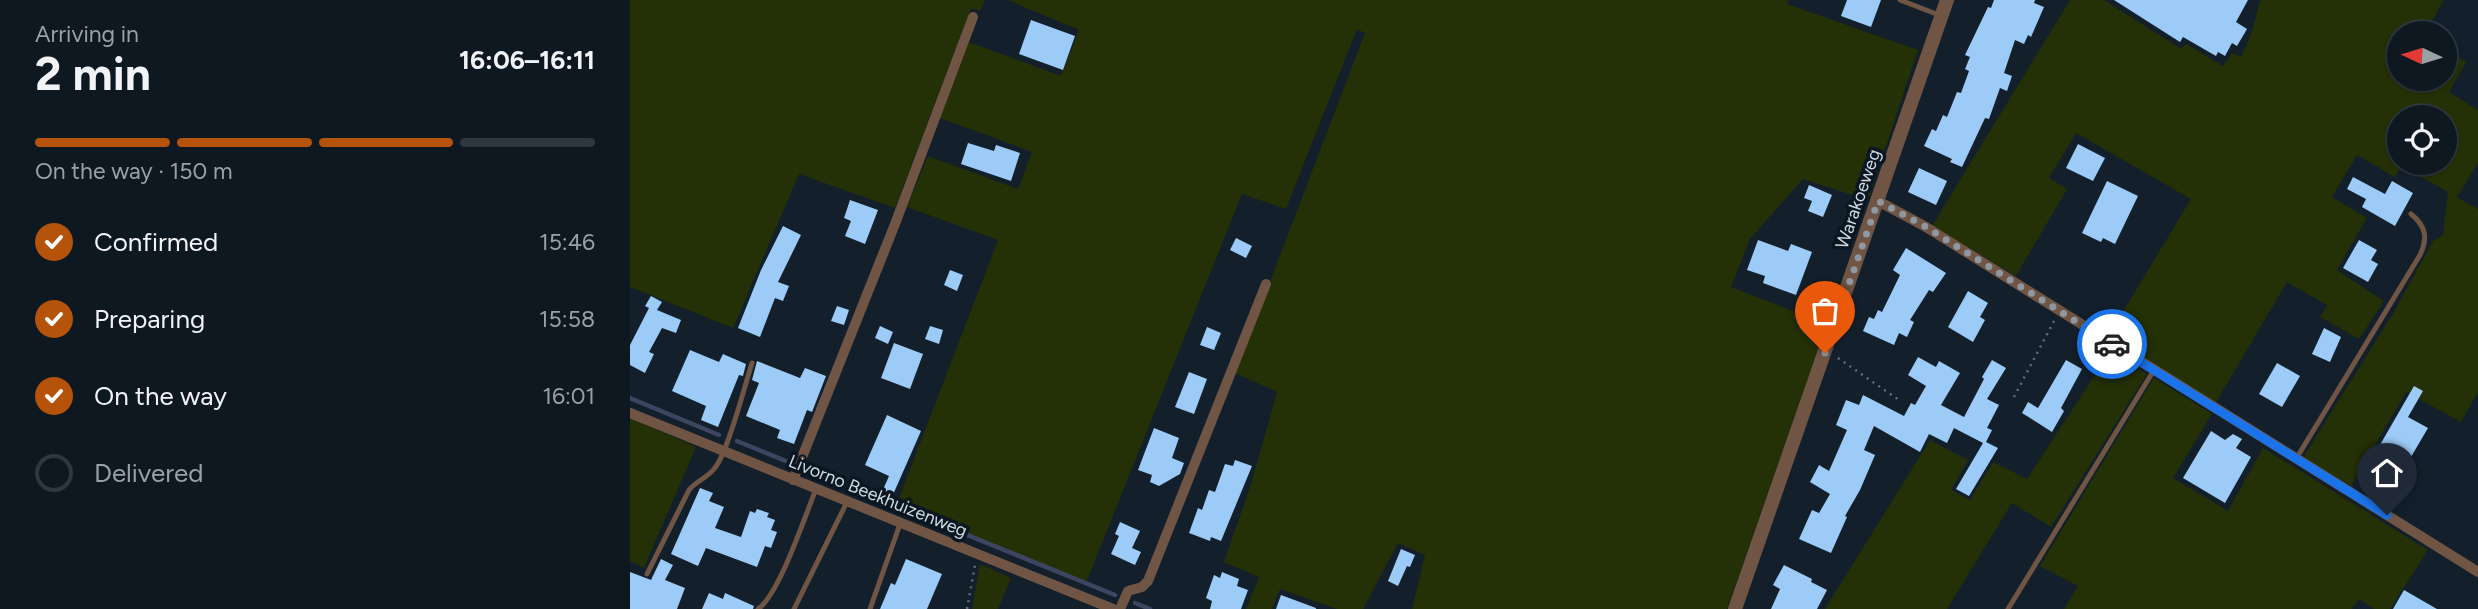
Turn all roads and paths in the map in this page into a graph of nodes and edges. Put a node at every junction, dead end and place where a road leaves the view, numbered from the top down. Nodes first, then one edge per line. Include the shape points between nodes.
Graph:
1 (1899, 0) edge
2 (1947, 0) edge
3 (1942, 16) junction
4 (973, 17) dead end
5 (1878, 201) junction
6 (2411, 214) dead end
7 (1266, 284) dead end
8 (2059, 312) junction
9 (1825, 353) junction
10 (752, 363) dead end
11 (2154, 370) junction
12 (2014, 397) dead end
13 (1899, 400) dead end
14 (630, 413) edge
15 (723, 452) junction
16 (2296, 459) junction
17 (793, 480) junction
18 (816, 489) junction
19 (847, 502) junction
20 (900, 524) junction
21 (976, 554) junction
22 (2478, 572) edge
23 (647, 574) dead end
24 (758, 609) edge
25 (794, 609) edge
26 (870, 609) edge
27 (967, 609) edge
28 (1113, 609) edge
29 (1120, 609) edge
30 (1735, 609) edge
31 (2008, 609) edge

1 - 3 lane
2 - 3 street, Warakoeweg
3 - 5 street, Warakoeweg
4 - 17 street
5 - 8 street
5 - 9 street, Warakoeweg
6 - 16 lane via 2424,231 2426,241 2420,254
7 - 29 street via 1148,581 1128,591
8 - 11 street
8 - 12 path
9 - 13 path via 1840,358
9 - 30 street, Warakoeweg
10 - 15 lane
11 - 16 street
11 - 31 lane
14 - 15 street, Livorno Beekhuizenweg
15 - 17 street, Livorno Beekhuizenweg
15 - 23 lane via 715,468 689,490
16 - 22 street
17 - 18 street, Livorno Beekhuizenweg
18 - 19 street, Livorno Beekhuizenweg
18 - 24 lane via 774,590
19 - 20 street, Livorno Beekhuizenweg
19 - 25 lane
20 - 21 street, Livorno Beekhuizenweg
20 - 26 lane
21 - 27 path
21 - 28 street, Livorno Beekhuizenweg

